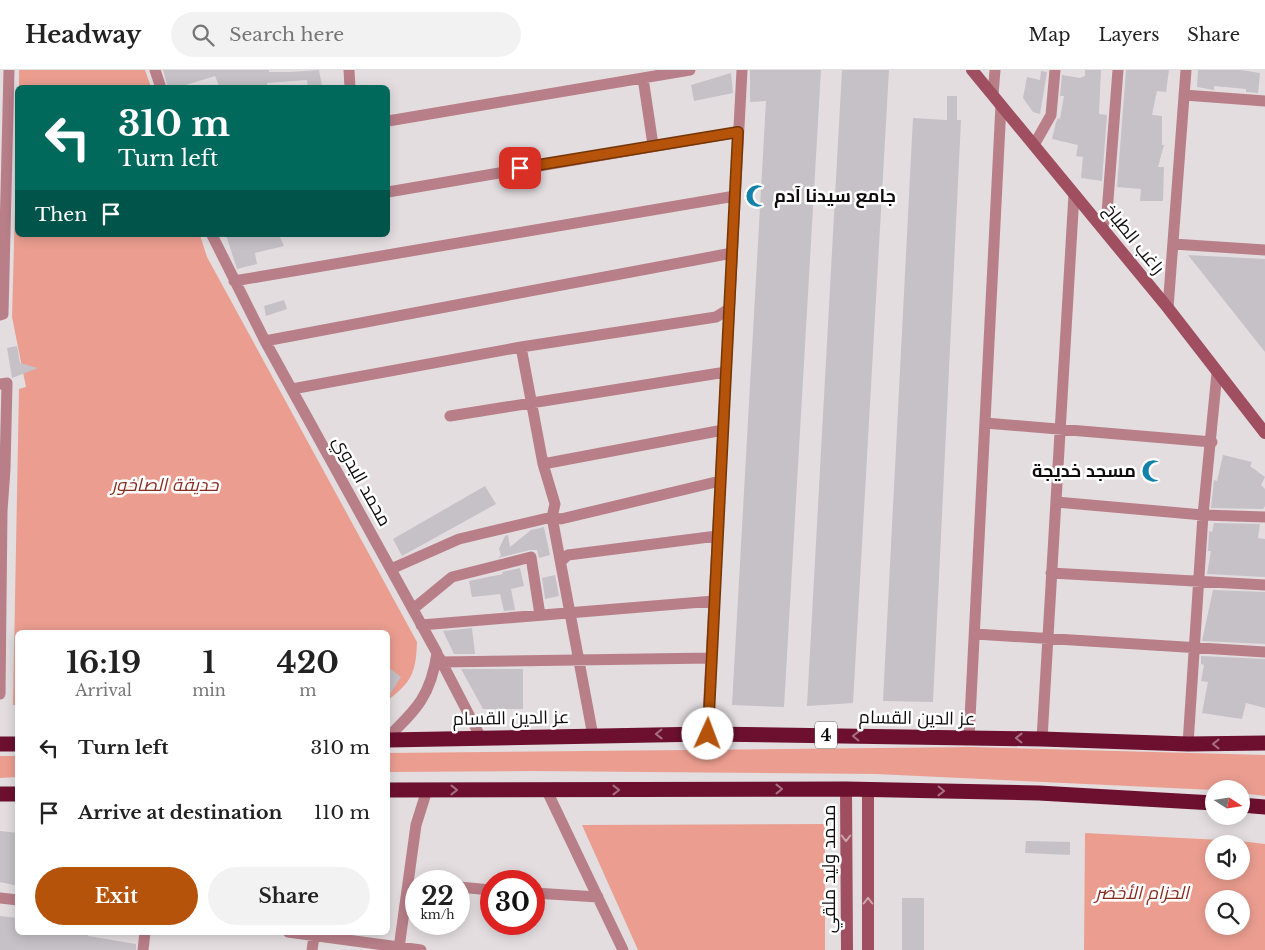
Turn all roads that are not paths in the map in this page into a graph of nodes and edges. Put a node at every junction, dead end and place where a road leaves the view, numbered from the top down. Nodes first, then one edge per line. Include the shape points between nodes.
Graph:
1 (9, 70) edge
2 (155, 70) edge
3 (349, 70) edge
4 (690, 70) edge
5 (742, 70) edge
6 (972, 70) edge
7 (995, 70) edge
8 (1055, 70) edge
9 (1118, 70) edge
10 (1186, 70) edge
11 (643, 78) junction
12 (160, 85) edge
13 (350, 85) edge
14 (1184, 95) junction
15 (997, 100) junction
16 (1265, 101) edge
17 (390, 121) edge
18 (738, 132) junction
19 (653, 145) junction
20 (1034, 145) junction
21 (390, 192) edge
22 (1074, 194) junction
23 (735, 196) junction
24 (3, 221) edge
25 (1102, 228) junction
26 (213, 237) edge
27 (1173, 244) junction
28 (1265, 250) edge
29 (732, 253) junction
30 (234, 281) junction
31 (1168, 308) junction
32 (729, 309) junction
33 (0, 315) edge
34 (265, 341) junction
35 (521, 347) junction
36 (726, 372) junction
37 (1217, 373) junction
38 (0, 384) edge
39 (292, 389) junction
40 (532, 403) junction
41 (450, 416) dead end
42 (1259, 419) edge
43 (985, 423) junction
44 (1060, 428) junction
45 (723, 430) junction
46 (1265, 433) edge
47 (1212, 442) junction
48 (543, 464) junction
49 (3, 469) edge
50 (720, 481) junction
51 (1056, 502) junction
52 (1204, 515) junction
53 (552, 517) junction
54 (1265, 517) edge
55 (717, 536) junction
56 (561, 561) junction
57 (391, 569) junction
58 (1052, 573) junction
59 (1199, 582) junction
60 (1265, 585) edge
61 (714, 601) junction
62 (413, 610) junction
63 (570, 613) junction
64 (540, 615) junction
65 (421, 625) junction
66 (975, 634) junction
67 (1048, 638) junction
68 (1194, 647) junction
69 (1265, 652) edge
70 (439, 658) junction
71 (711, 658) junction
72 (579, 660) junction
73 (0, 694) edge
74 (708, 734) junction
75 (390, 736) edge
76 (593, 736) junction
77 (390, 738) edge
78 (481, 738) junction
79 (970, 738) junction
80 (1042, 739) junction
81 (1265, 743) edge
82 (0, 744) edge
83 (15, 744) edge
84 (1188, 744) junction
85 (846, 789) junction
86 (868, 789) junction
87 (390, 790) edge
88 (427, 790) junction
89 (548, 791) junction
90 (0, 794) edge
91 (15, 794) edge
92 (1205, 802) edge
93 (1250, 806) edge
94 (1265, 807) edge
95 (413, 870) edge
96 (545, 893) edge
97 (598, 897) junction
98 (0, 898) edge
99 (15, 900) edge
100 (405, 918) edge
101 (145, 935) edge
102 (304, 935) edge
103 (329, 936) edge
104 (314, 937) junction
105 (399, 948) junction
106 (143, 950) edge
107 (312, 950) edge
108 (421, 950) edge
109 (623, 950) edge
110 (846, 950) edge
111 (868, 950) edge

1 - 24 street
2 - 12 street
3 - 13 street
4 - 11 street
5 - 18 street
6 - 15 main road, راغب الطباخ
7 - 15 street
8 - 20 street via 1051,115
9 - 25 street via 1107,213
10 - 14 street
11 - 17 street
11 - 19 street
14 - 16 street
14 - 27 street
15 - 20 main road, راغب الطباخ
15 - 43 street
18 - 19 street
18 - 23 street
19 - 21 street
20 - 22 main road, راغب الطباخ
22 - 25 main road, راغب الطباخ
22 - 44 street
23 - 29 street
23 - 30 street
24 - 33 street via 3,314
25 - 31 main road, راغب الطباخ
26 - 30 street, محمد البدوي
27 - 28 street
27 - 31 street
29 - 32 street
29 - 34 street
30 - 34 street, محمد البدوي
31 - 37 main road, راغب الطباخ
32 - 35 street via 716,317
32 - 36 street
34 - 39 street, محمد البدوي
35 - 39 street
35 - 40 street
36 - 40 street
36 - 45 street
37 - 42 main road, راغب الطباخ
37 - 47 street
38 - 49 street via 7,383
39 - 57 street, محمد البدوي
40 - 41 street
40 - 48 street
42 - 46 main road, راغب الطباخ
43 - 44 street
43 - 66 street
44 - 47 street
44 - 51 street
45 - 48 street
45 - 50 street
47 - 52 street
48 - 53 street via 555,504
49 - 73 street
50 - 53 street via 561,519
50 - 55 street
51 - 52 street
51 - 58 street
52 - 54 street
52 - 59 street
53 - 56 street
53 - 57 street via 459,538
55 - 56 street via 568,555
55 - 61 street
56 - 63 street
57 - 62 street, محمد البدوي
58 - 59 street
58 - 67 street
59 - 60 street
59 - 68 street
61 - 63 street
61 - 71 street
62 - 64 street via 452,577 531,557
62 - 65 street, محمد البدوي
63 - 64 street
63 - 72 street
64 - 65 street
65 - 70 street, محمد البدوي
66 - 67 street
66 - 79 street
67 - 68 street
67 - 80 street
68 - 69 street
68 - 84 street
70 - 72 street
70 - 75 street via 418,707
70 - 78 street, محمد البدوي
71 - 72 street
71 - 74 street
72 - 76 street
74 -> 76 highway, عز الدين القسام / 4
79 -> 74 highway, عز الدين القسام / 4
76 - 78 highway, عز الدين القسام / 4
77 - 78 highway, عز الدين القسام / 4
80 -> 79 highway, عز الدين القسام / 4
80 - 84 highway, عز الدين القسام / 4
81 -> 84 highway, عز الدين القسام / 4
82 - 83 highway
85 - 86 highway
89 -> 85 highway
85 -> 110 main road, محمد وليد ملقي
86 -> 92 highway via 1039,793
111 -> 86 main road
87 - 88 highway
88 -> 89 highway
88 - 95 street via 416,825
89 - 97 street
90 - 91 highway
93 - 94 highway
96 - 97 street
97 - 109 street
98 - 99 street
100 - 105 street
101 - 106 street
102 - 104 street
103 - 104 street
103 - 105 street
104 - 107 street
105 - 108 street

